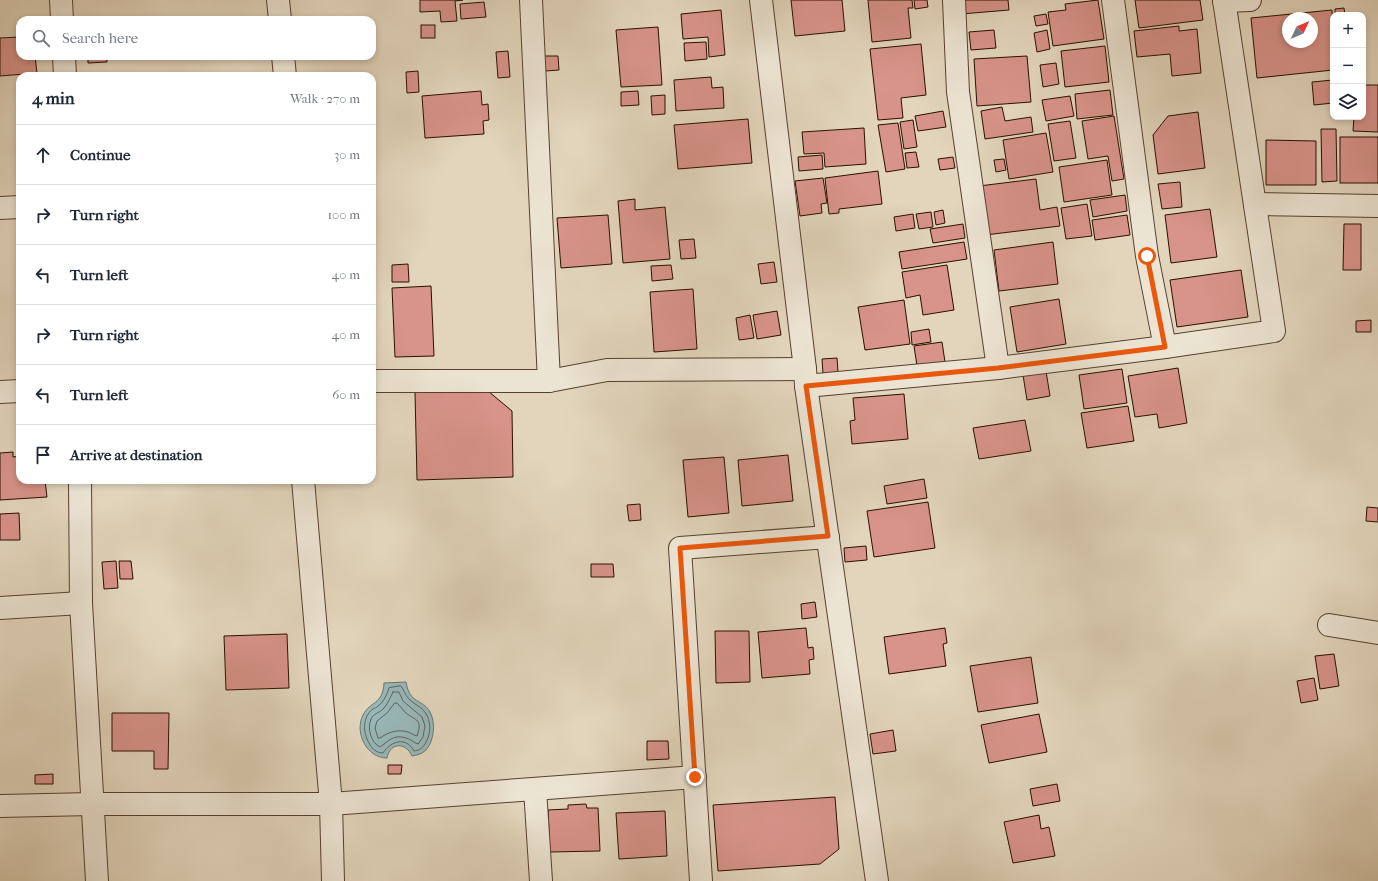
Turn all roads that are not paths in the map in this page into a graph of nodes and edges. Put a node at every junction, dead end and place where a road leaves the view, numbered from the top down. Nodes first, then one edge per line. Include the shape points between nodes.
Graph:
1 (61, 0) edge
2 (278, 0) edge
3 (530, 0) edge
4 (762, 0) edge
5 (954, 0) edge
6 (1113, 0) edge
7 (1224, 0) edge
8 (1250, 0) edge
9 (62, 16) edge
10 (280, 16) edge
11 (64, 60) edge
12 (283, 60) edge
13 (65, 72) edge
14 (285, 72) edge
15 (1255, 204) junction
16 (1378, 206) edge
17 (16, 207) edge
18 (0, 208) edge
19 (1165, 347) junction
20 (998, 368) junction
21 (805, 378) junction
22 (376, 381) edge
23 (549, 381) junction
24 (16, 391) edge
25 (0, 392) edge
26 (80, 484) edge
27 (303, 484) edge
28 (828, 536) junction
29 (81, 603) junction
30 (0, 608) edge
31 (1329, 625) dead end
32 (1378, 633) edge
33 (695, 777) junction
34 (535, 789) junction
35 (92, 804) junction
36 (331, 804) junction
37 (0, 806) edge
38 (97, 881) edge
39 (334, 881) edge
40 (542, 881) edge
41 (702, 881) edge
42 (877, 881) edge

1 - 9 street
2 - 10 street
3 - 23 street
4 - 21 street
5 - 20 street via 958,92
6 - 19 street via 1147,256
7 - 8 street
7 - 15 street
11 - 13 street
12 - 14 street
15 - 16 street
15 - 19 street via 1274,331
17 - 18 street
19 - 20 street
20 - 21 street
21 - 23 street via 607,370
21 - 28 street
22 - 23 street
24 - 25 street
26 - 29 street
27 - 36 street
28 - 33 street via 680,548
28 - 42 street
29 - 30 street
29 - 35 street
31 - 32 street
33 - 34 street
33 - 41 street
34 - 36 street
34 - 40 street
35 - 36 street
35 - 37 street
35 - 38 street
36 - 39 street

